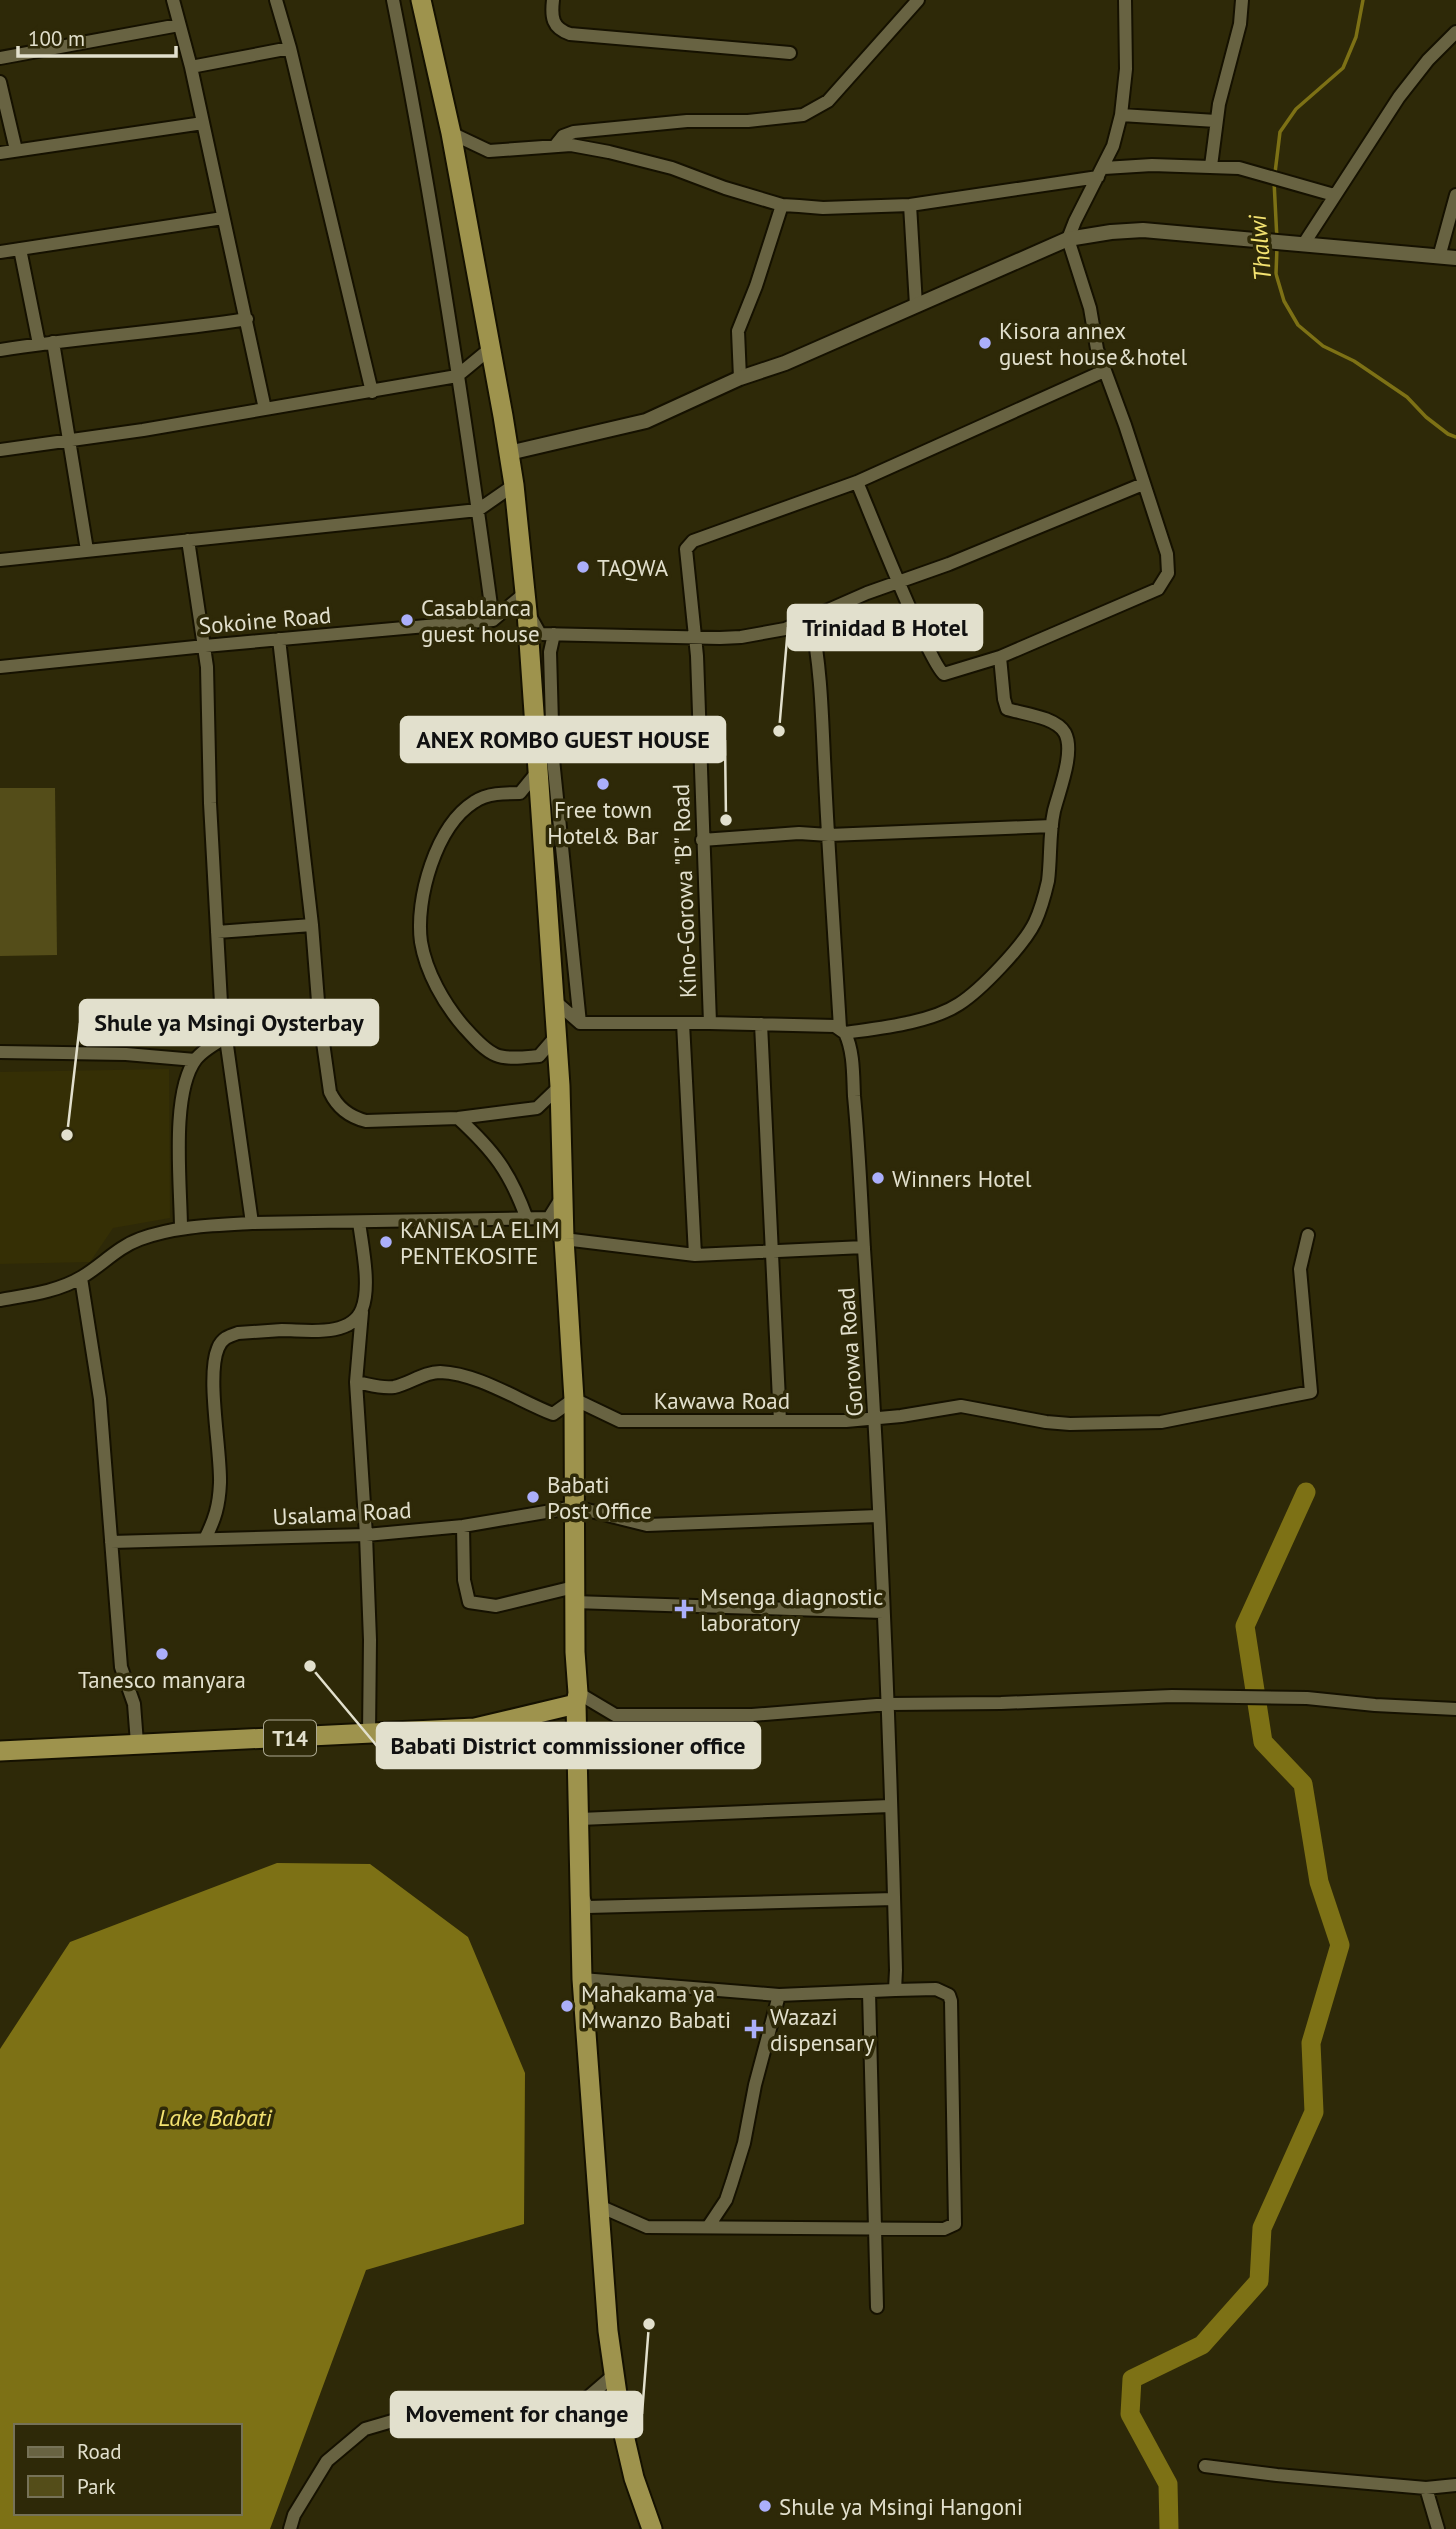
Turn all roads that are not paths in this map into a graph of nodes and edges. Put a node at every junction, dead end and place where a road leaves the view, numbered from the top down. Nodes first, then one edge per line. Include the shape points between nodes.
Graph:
1 (173, 0) edge
2 (276, 0) edge
3 (393, 0) edge
4 (421, 0) edge
5 (553, 0) edge
6 (918, 0) edge
7 (1125, 0) edge
8 (1242, 0) edge
9 (179, 24) junction
10 (1456, 32) edge
11 (290, 48) junction
12 (790, 53) dead end
13 (0, 58) edge
14 (191, 67) junction
15 (0, 82) edge
16 (1121, 115) junction
17 (1216, 121) junction
18 (203, 123) junction
19 (451, 133) junction
20 (555, 146) junction
21 (16, 150) junction
22 (0, 153) edge
23 (1211, 166) junction
24 (1101, 172) junction
25 (1334, 195) junction
26 (1456, 195) edge
27 (782, 205) junction
28 (910, 205) junction
29 (223, 218) junction
30 (1068, 239) junction
31 (1295, 245) junction
32 (20, 250) junction
33 (0, 252) edge
34 (1439, 257) junction
35 (1456, 258) edge
36 (916, 305) junction
37 (247, 319) junction
38 (52, 342) junction
39 (39, 344) junction
40 (491, 348) junction
41 (0, 351) edge
42 (1104, 371) junction
43 (457, 376) junction
44 (740, 378) junction
45 (372, 392) junction
46 (265, 409) junction
47 (69, 441) junction
48 (0, 450) edge
49 (509, 453) junction
50 (857, 482) junction
51 (1143, 484) junction
52 (514, 485) junction
53 (478, 510) junction
54 (188, 540) junction
55 (87, 550) junction
56 (0, 560) edge
57 (900, 583) junction
58 (526, 602) junction
59 (811, 619) junction
60 (493, 620) junction
61 (554, 634) junction
62 (695, 638) junction
63 (279, 639) junction
64 (205, 646) junction
65 (1000, 656) junction
66 (0, 667) edge
67 (546, 765) junction
68 (1052, 827) junction
69 (829, 835) junction
70 (702, 841) junction
71 (312, 925) junction
72 (217, 932) junction
73 (556, 1002) junction
74 (580, 1023) junction
75 (683, 1023) junction
76 (710, 1023) junction
77 (761, 1024) junction
78 (843, 1031) junction
79 (558, 1034) junction
80 (226, 1037) junction
81 (0, 1052) edge
82 (195, 1060) junction
83 (560, 1086) junction
84 (458, 1118) junction
85 (563, 1195) junction
86 (527, 1219) junction
87 (359, 1222) junction
88 (252, 1223) junction
89 (181, 1229) junction
90 (1308, 1235) dead end
91 (564, 1239) junction
92 (864, 1247) junction
93 (771, 1251) junction
94 (695, 1255) junction
95 (81, 1278) junction
96 (0, 1300) edge
97 (362, 1312) junction
98 (356, 1381) junction
99 (573, 1399) junction
100 (876, 1419) junction
101 (780, 1421) junction
102 (575, 1507) junction
103 (878, 1516) junction
104 (463, 1526) junction
105 (366, 1535) junction
106 (205, 1539) junction
107 (111, 1542) junction
108 (574, 1595) junction
109 (883, 1612) junction
110 (575, 1653) junction
111 (577, 1698) junction
112 (889, 1704) junction
113 (1456, 1709) edge
114 (475, 1728) junction
115 (369, 1734) junction
116 (137, 1743) junction
117 (0, 1751) edge
118 (890, 1806) junction
119 (580, 1819) junction
120 (579, 1886) junction
121 (894, 1899) junction
122 (582, 1979) junction
123 (895, 1990) junction
124 (869, 1992) junction
125 (779, 1995) junction
126 (597, 2205) junction
127 (708, 2227) junction
128 (875, 2227) junction
129 (877, 2306) dead end
130 (616, 2373) junction
131 (1205, 2466) dead end
132 (1456, 2485) edge
133 (1426, 2487) junction
134 (290, 2529) edge
135 (652, 2529) edge
136 (1437, 2529) edge

1 - 9 street
2 - 11 street
3 - 43 street
4 - 19 highway
5 - 12 street via 555,25 570,34
6 - 20 street via 828,101 803,115 574,132
7 - 16 street
8 - 17 street
9 - 13 street
9 - 14 street
10 - 25 street via 1399,97
11 - 14 street
11 - 45 street
14 - 18 street
15 - 21 street
16 - 17 street
16 - 24 street
17 - 23 street
18 - 21 street
18 - 29 street
19 - 20 street via 489,151
19 - 40 highway
20 - 27 street via 629,156
21 - 22 street
23 - 24 street via 1127,165
23 - 25 street via 1253,171
24 - 28 street
24 - 30 street
25 - 31 street
26 - 34 street
27 - 28 street
27 - 44 street via 737,331
28 - 36 street
29 - 32 street
29 - 37 street
30 - 31 street via 1143,230
30 - 36 street
30 - 42 street
31 - 34 street
32 - 33 street
32 - 39 street
34 - 35 street
36 - 44 street
37 - 38 street
37 - 46 street
38 - 39 street
38 - 47 street
39 - 41 street
40 - 43 street
40 - 49 highway
42 - 50 street
42 - 51 street
43 - 45 street
43 - 53 street
44 - 49 street via 646,421
45 - 46 street
46 - 47 street
47 - 48 street
47 - 55 street
49 - 52 highway
50 - 57 street
50 - 62 street, Kino-Gorowa "B" Road via 693,541 687,549
51 - 57 street
51 - 65 street via 1167,554 1168,573 1162,586
52 - 53 street
52 - 58 highway
53 - 54 street
53 - 60 street
54 - 55 street
54 - 64 street
55 - 56 street
57 - 59 street
57 - 65 street via 941,673
58 - 60 street
58 - 61 street via 540,634
58 - 67 highway via 536,740
59 - 62 street via 741,637
59 - 69 street, Gorowa Road via 820,670
60 - 63 street, Sokoine Road
61 - 62 street
61 - 67 street
62 - 70 street, Kino-Gorowa "B" Road
63 - 64 street, Sokoine Road
63 - 71 street
64 - 66 street, Sokoine Road
64 - 72 street
65 - 68 street via 1007,709 1058,724 1069,745
67 - 73 highway
67 - 74 street
67 - 79 street via 520,793 481,798 453,823 440,842 420,922 421,944 433,979 454,1015 485,1048 498,1056 539,1056
68 - 69 street
68 - 78 street via 1048,880 1035,922 977,989 959,1004 919,1019
69 - 70 street
69 - 78 street, Gorowa Road
70 - 76 street, Kino-Gorowa "B" Road
71 - 72 street
71 - 84 street via 319,1014 330,1092 336,1103 366,1121
72 - 80 street
73 - 74 street
73 - 79 highway
74 - 75 street
75 - 76 street
75 - 94 street
76 - 77 street
77 - 78 street
77 - 93 street
78 - 92 street, Gorowa Road via 850,1050
79 - 83 highway
80 - 82 street
80 - 88 street
81 - 82 street
82 - 89 street via 182,1096
83 - 84 street via 537,1108
83 - 85 highway
84 - 86 street via 502,1164
85 - 86 street via 549,1218
85 - 91 highway
86 - 87 street
87 - 88 street
87 - 97 street via 365,1273
88 - 89 street
89 - 95 street via 131,1243
90 - 100 street, Kawawa Road via 1300,1269 1312,1390 1308,1394 1161,1422 1070,1424 961,1406
91 - 94 street
91 - 99 highway
92 - 93 street
92 - 100 street, Gorowa Road
93 - 94 street
93 - 101 street
95 - 96 street via 47,1292
95 - 107 street via 100,1399
97 - 98 street
97 - 106 street via 338,1328 238,1333 226,1336 218,1346 214,1384 220,1481 217,1516
98 - 99 street via 393,1387 444,1373 500,1390 553,1414
98 - 105 street
99 - 101 street, Kawawa Road via 620,1422
99 - 102 highway
100 - 101 street, Kawawa Road
100 - 103 street, Gorowa Road
102 - 103 street via 647,1525
102 - 104 street, Usalama Road
102 - 108 highway
103 - 109 street, Gorowa Road
104 - 105 street, Usalama Road
104 - 108 street via 469,1602 496,1606
105 - 106 street, Usalama Road
105 - 115 street
106 - 107 street, Usalama Road
107 - 116 street via 121,1667 134,1704
108 - 109 street
108 - 110 highway
109 - 112 street, Gorowa Road
110 - 111 highway
110 - 114 highway, T14 via 560,1698
111 - 112 street via 615,1715 752,1715
111 - 114 highway, T14
111 - 119 highway
112 - 113 street via 1172,1696 1307,1698
112 - 118 street, Gorowa Road
114 - 115 highway, T14
115 - 116 highway, T14
116 - 117 highway, T14
118 - 119 street
118 - 121 street, Gorowa Road
119 - 120 highway
120 - 121 street via 587,1907
120 - 122 highway
121 - 123 street, Gorowa Road
122 - 125 street
122 - 126 highway
123 - 124 street
123 - 128 street via 936,1989 951,2001 955,2224 950,2228
124 - 125 street
124 - 128 street
125 - 127 street via 733,2182
126 - 127 street via 647,2227
126 - 130 highway
127 - 128 street
128 - 129 street
130 - 134 street via 572,2411 541,2422 494,2426 437,2408 365,2429 327,2460 293,2515
130 - 135 highway via 621,2422
131 - 133 street
132 - 133 street
133 - 136 street

